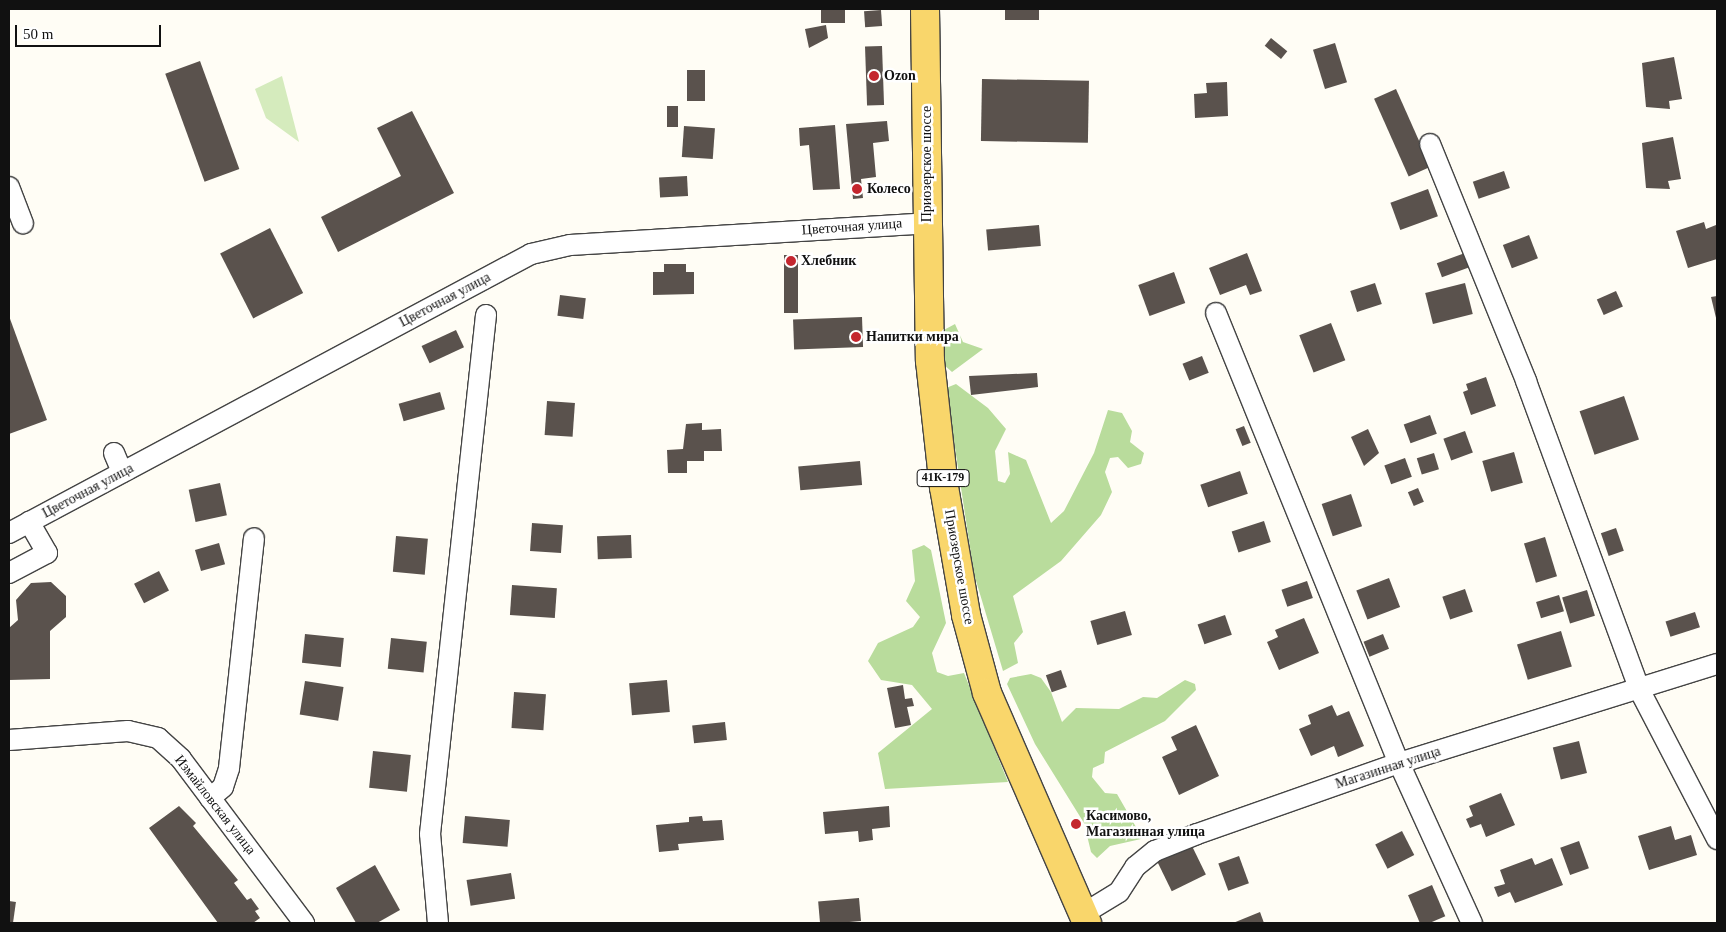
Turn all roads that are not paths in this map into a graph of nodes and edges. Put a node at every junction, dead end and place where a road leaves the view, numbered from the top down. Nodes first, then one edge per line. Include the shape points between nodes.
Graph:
1 (925, 9) edge
2 (1430, 144) dead end
3 (9, 188) edge
4 (927, 222) junction
5 (23, 223) dead end
6 (1216, 314) dead end
7 (486, 315) dead end
8 (114, 453) dead end
9 (122, 472) junction
10 (29, 522) junction
11 (9, 534) edge
12 (254, 538) dead end
13 (9, 573) edge
14 (1717, 664) edge
15 (1640, 690) junction
16 (9, 740) edge
17 (1399, 762) junction
18 (210, 798) junction
19 (1717, 839) edge
20 (1085, 919) edge
21 (300, 922) edge
22 (438, 923) edge
23 (1472, 923) edge

1 - 4 main road, Приозерское шоссе / 41К-179
2 - 15 street via 1526,380
3 - 5 street
4 - 9 street, Цветочная улица via 551,247 531,254
4 - 20 main road, Приозерское шоссе / 41К-179 via 934,407 966,615 987,693
6 - 17 street
7 - 22 street via 430,834
8 - 9 street
9 - 10 street, Цветочная улица
10 - 11 street, Цветочная улица
10 - 13 street via 47,552
12 - 18 street via 229,768 223,787
14 - 15 street, Магазинная улица
15 - 17 street, Магазинная улица
15 - 19 street
16 - 18 street, Измайловская улица via 128,731 158,738 181,759
17 - 20 street, Магазинная улица via 1155,852 1135,867 1119,892
17 - 23 street
18 - 21 street, Измайловская улица

